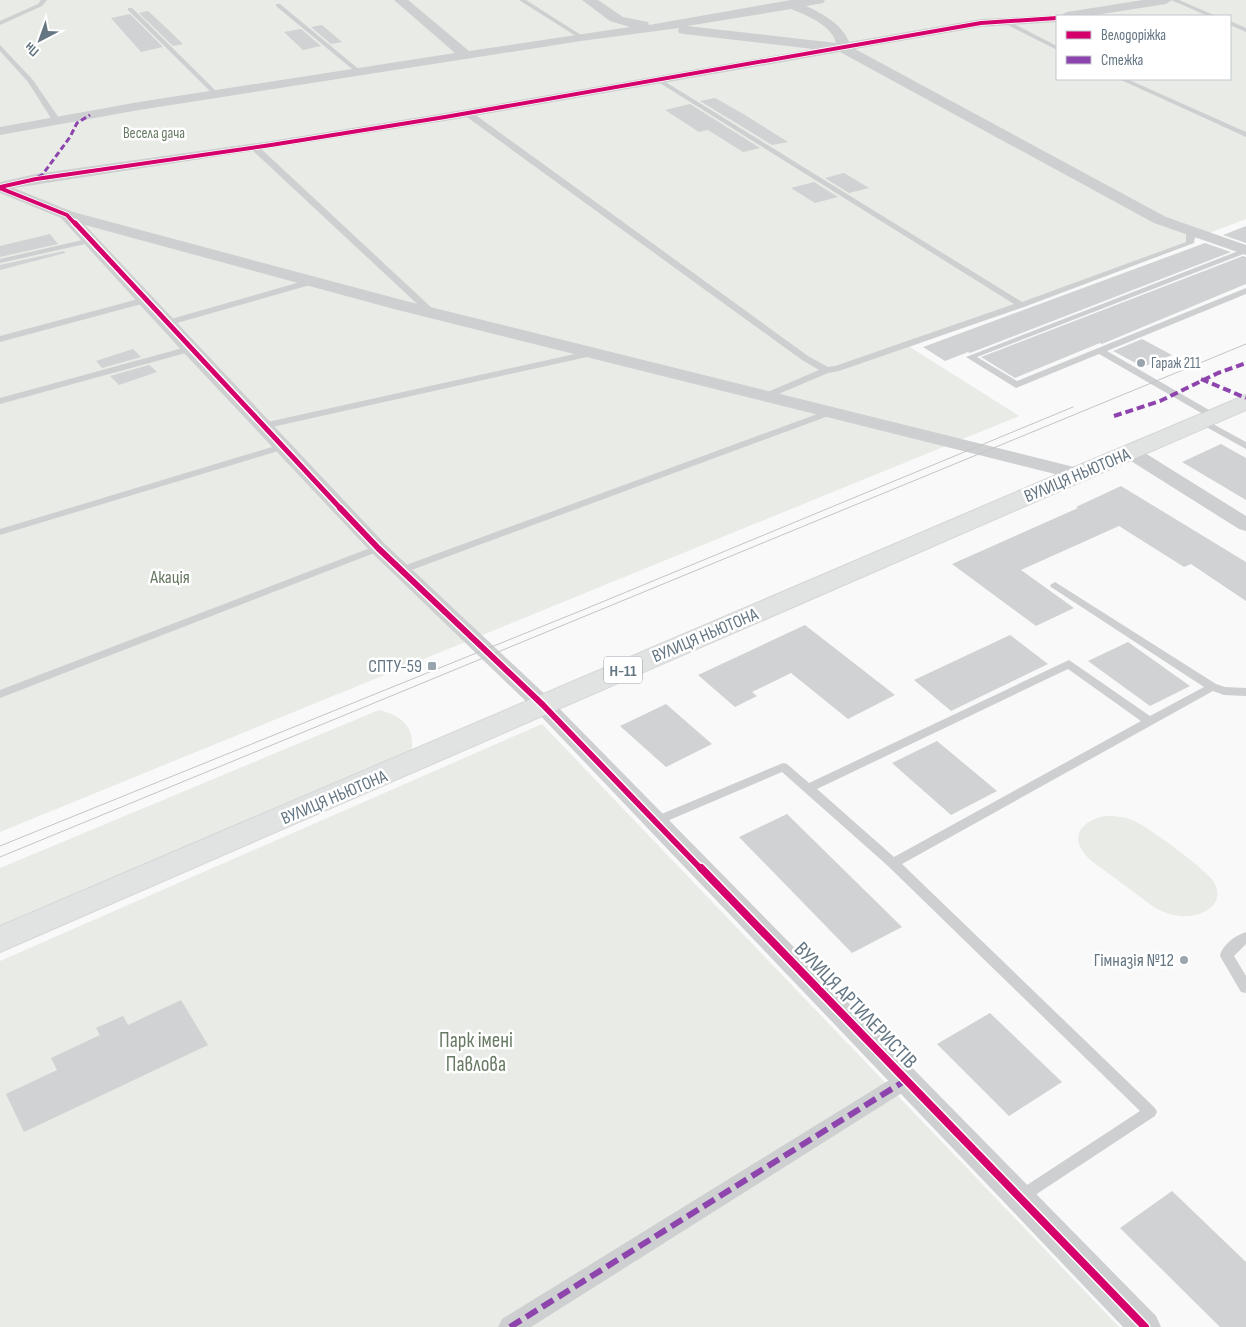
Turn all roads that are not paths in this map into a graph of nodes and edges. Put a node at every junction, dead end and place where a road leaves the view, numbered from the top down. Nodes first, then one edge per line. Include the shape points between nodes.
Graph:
1 (44, 0) edge
2 (400, 0) edge
3 (522, 0) edge
4 (588, 0) edge
5 (819, 0) edge
6 (1166, 0) edge
7 (1174, 0) edge
8 (788, 2) edge
9 (278, 5) dead end
10 (130, 9) dead end
11 (1072, 15) edge
12 (1211, 15) edge
13 (1056, 18) edge
14 (1004, 21) junction
15 (0, 23) edge
16 (1231, 23) edge
17 (662, 27) junction
18 (1246, 30) edge
19 (581, 37) junction
20 (0, 47) edge
21 (1056, 47) edge
22 (844, 48) junction
23 (466, 55) junction
24 (359, 72) junction
25 (657, 79) junction
26 (1124, 80) edge
27 (216, 94) junction
28 (467, 113) junction
29 (57, 120) junction
30 (0, 131) edge
31 (1246, 135) edge
32 (255, 148) junction
33 (0, 188) edge
34 (67, 215) junction
35 (1189, 232) junction
36 (91, 240) junction
37 (1246, 250) edge
38 (0, 261) edge
39 (314, 282) junction
40 (1246, 291) edge
41 (146, 300) junction
42 (1021, 305) junction
43 (431, 312) junction
44 (167, 323) junction
45 (0, 338) edge
46 (190, 349) junction
47 (1100, 351) junction
48 (593, 353) junction
49 (826, 370) junction
50 (766, 396) junction
51 (0, 401) edge
52 (1246, 402) edge
53 (831, 412) junction
54 (1207, 418) junction
55 (263, 426) junction
56 (1246, 446) edge
57 (282, 447) junction
58 (1130, 452) junction
59 (1079, 474) junction
60 (1246, 525) edge
61 (0, 532) edge
62 (378, 548) junction
63 (402, 570) junction
64 (1055, 585) dead end
65 (1212, 687) junction
66 (1246, 692) edge
67 (0, 694) edge
68 (543, 705) junction
69 (1150, 722) junction
70 (808, 788) junction
71 (656, 821) junction
72 (893, 863) junction
73 (1246, 936) edge
74 (0, 940) edge
75 (1246, 988) edge
76 (906, 1080) junction
77 (1020, 1198) junction
78 (510, 1327) edge
79 (1144, 1327) edge

1 - 15 lane via 40,5
2 - 23 street
3 - 19 lane
4 - 17 street via 625,23
5 - 8 street
6 - 11 street
7 - 12 lane
8 - 17 street
8 - 22 street via 831,26 840,35
9 - 24 lane
10 - 27 lane
13 - 14 street
14 - 21 lane
14 - 22 street
16 - 18 lane
17 - 19 street
17 - 22 street
19 - 23 street
20 - 29 lane via 31,81
22 - 25 street
22 - 35 street via 1160,220
23 - 24 street
24 - 27 street
25 - 28 street
25 - 42 lane
26 - 31 lane
27 - 29 street
28 - 32 street
28 - 49 lane
29 - 30 street
32 - 33 street via 36,179
32 - 43 lane
33 - 34 street
34 - 36 street, ВУЛИЦЯ АРТИЛЕРИСТІВ
34 - 39 street
35 - 37 street
35 - 42 lane via 1190,243
36 - 38 lane
36 - 41 street, ВУЛИЦЯ АРТИЛЕРИСТІВ
37 - 47 lane via 970,357 1016,385
39 - 43 street
39 - 44 lane
40 - 47 lane
41 - 44 street, ВУЛИЦЯ АРТИЛЕРИСТІВ
41 - 45 lane
42 - 49 lane
43 - 48 street
44 - 46 street, ВУЛИЦЯ АРТИЛЕРИСТІВ
46 - 51 lane
46 - 55 street, ВУЛИЦЯ АРТИЛЕРИСТІВ
47 - 54 lane
48 - 50 street
48 - 55 lane
49 - 50 lane
50 - 53 street
52 - 54 main road, ВУЛИЦЯ НЬЮТОНА / Н-11
53 - 59 street
53 - 63 lane
54 - 56 lane
54 - 58 main road, ВУЛИЦЯ НЬЮТОНА / Н-11
55 - 57 street, ВУЛИЦЯ АРТИЛЕРИСТІВ
57 - 61 lane
57 - 62 street, ВУЛИЦЯ АРТИЛЕРИСТІВ
58 - 59 main road, ВУЛИЦЯ НЬЮТОНА / Н-11
58 - 60 street
59 - 68 main road, ВУЛИЦЯ НЬЮТОНА / Н-11
62 - 63 street, ВУЛИЦЯ АРТИЛЕРИСТІВ
62 - 67 lane
63 - 68 street, ВУЛИЦЯ АРТИЛЕРИСТІВ
64 - 65 lane
65 - 66 lane
65 - 69 lane
68 - 71 street, ВУЛИЦЯ АРТИЛЕРИСТІВ
68 - 74 main road, ВУЛИЦЯ НЬЮТОНА / Н-11
69 - 70 lane via 1069,664
69 - 72 lane
70 - 71 lane via 784,766
70 - 72 lane
71 - 76 street, ВУЛИЦЯ АРТИЛЕРИСТІВ
72 - 77 lane via 1150,1112
73 - 75 lane via 1228,951 1227,956
76 - 77 street, ВУЛИЦЯ АРТИЛЕРИСТІВ
76 - 78 street
77 - 79 street, ВУЛИЦЯ АРТИЛЕРИСТІВ

